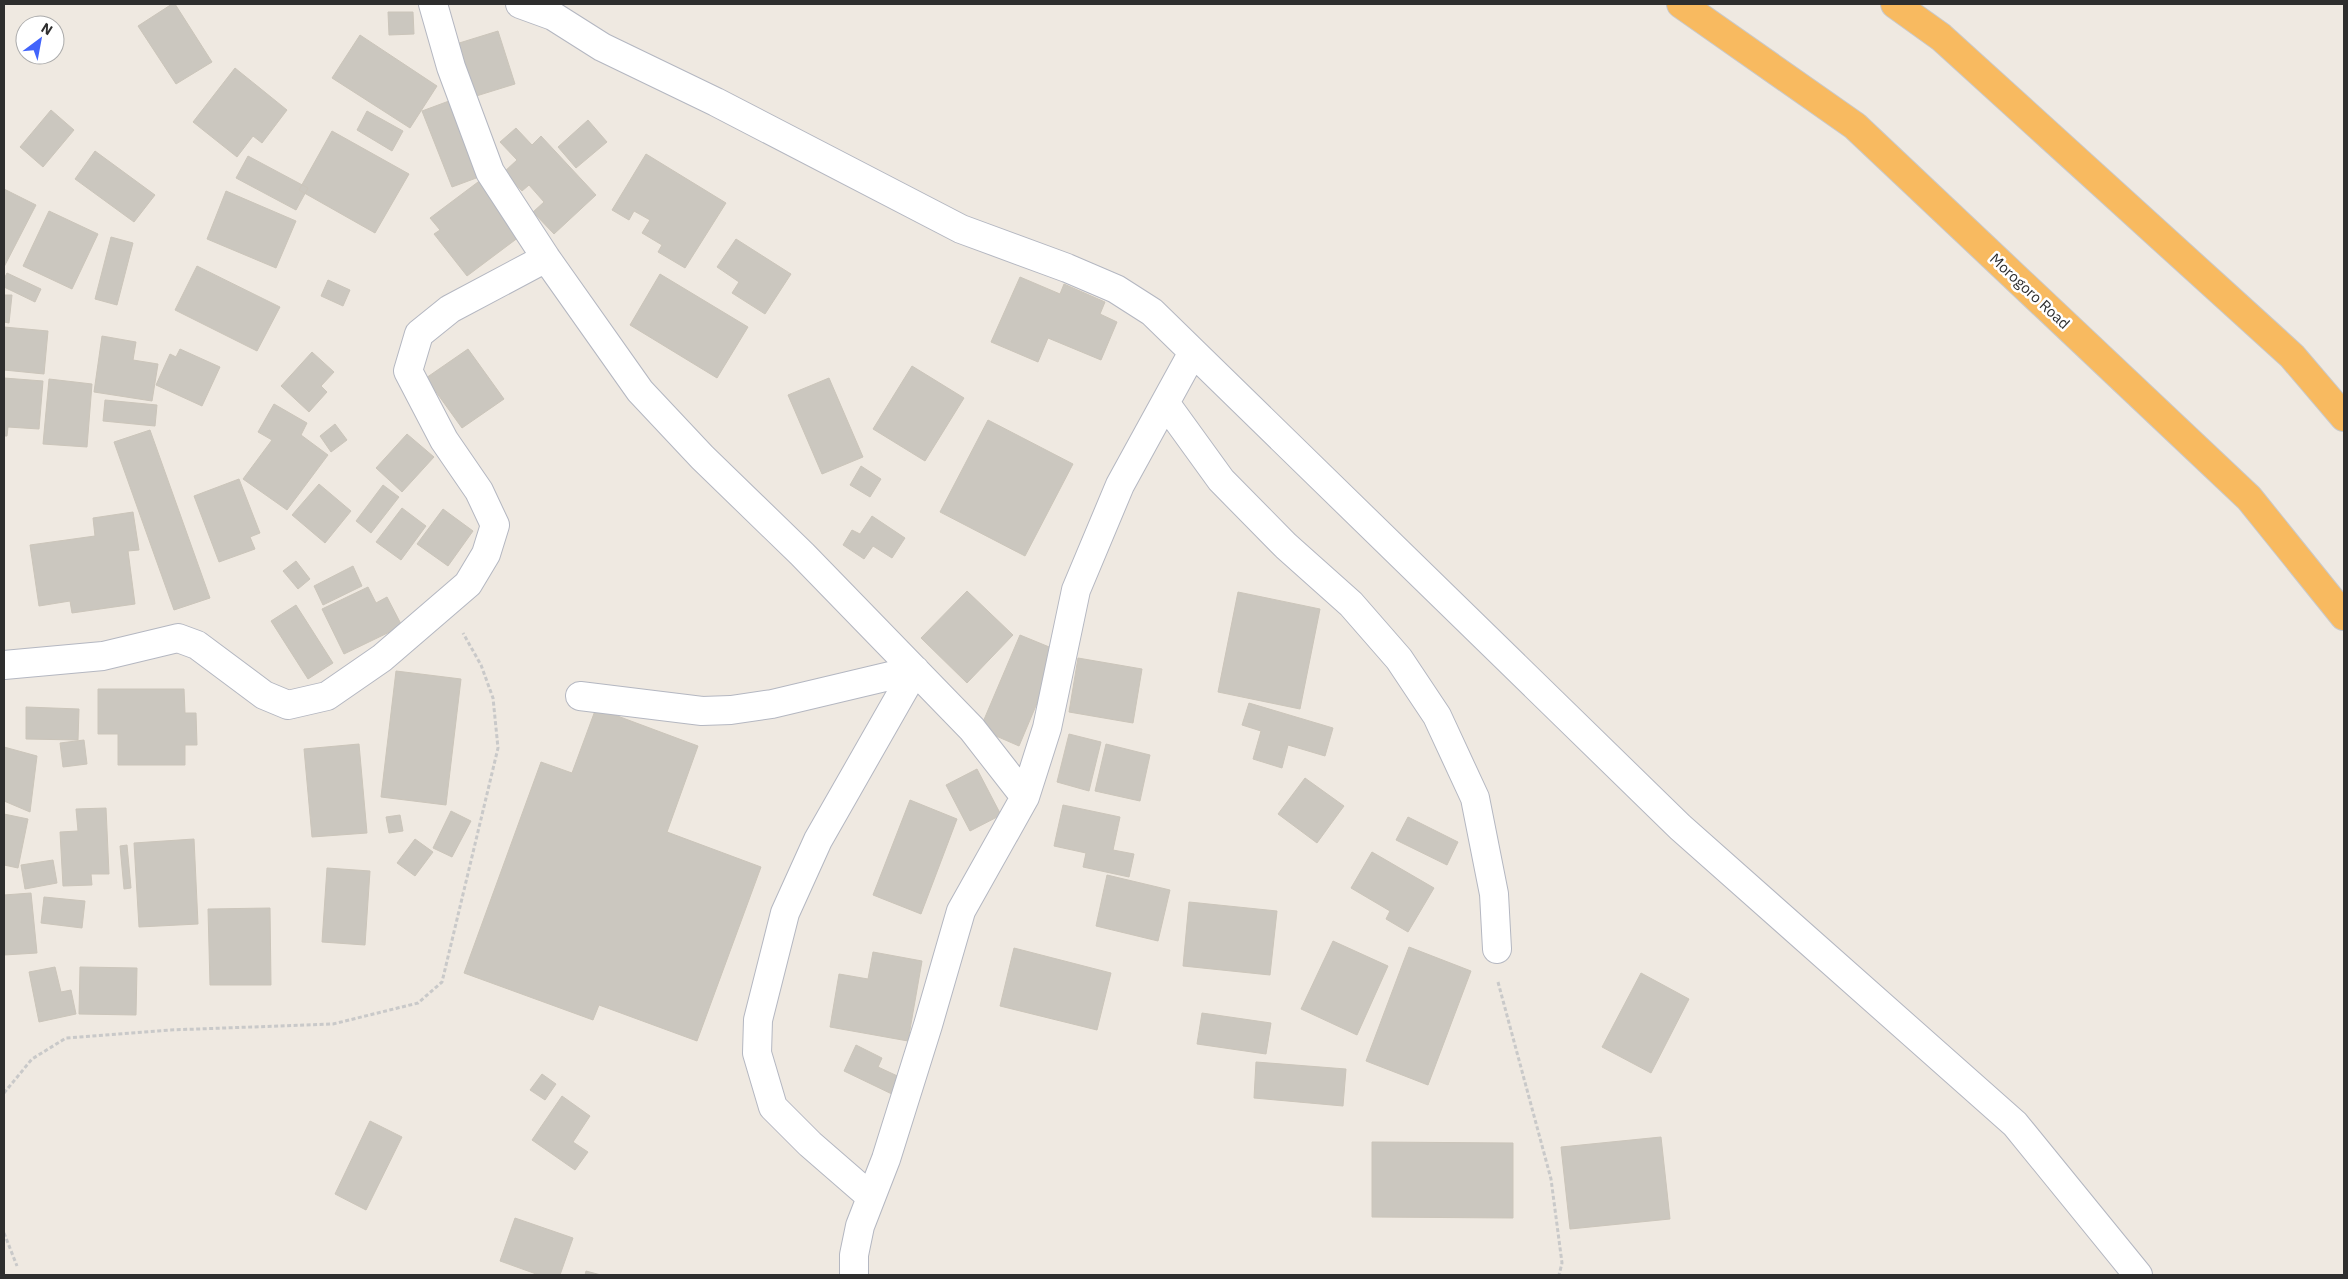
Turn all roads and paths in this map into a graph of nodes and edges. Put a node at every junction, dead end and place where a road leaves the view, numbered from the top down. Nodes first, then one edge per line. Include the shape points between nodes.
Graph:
1 (433, 4) edge
2 (520, 4) edge
3 (1681, 4) edge
4 (1895, 4) edge
5 (546, 258) junction
6 (1193, 352) junction
7 (1166, 404) junction
8 (2344, 417) edge
9 (445, 602) junction
10 (2344, 616) edge
11 (4, 665) edge
12 (915, 670) junction
13 (580, 696) dead end
14 (1025, 797) junction
15 (1497, 949) joint
16 (4, 1093) edge
17 (871, 1198) junction
18 (4, 1233) edge
19 (17, 1266) dead end
20 (854, 1275) edge
21 (1559, 1275) edge
22 (2138, 1275) edge

1 - 5 street via 451,67 490,172
2 - 6 street via 554,16 602,46 961,229 1116,289 1152,312
3 - 10 highway, Morogoro Road via 1855,126 2249,498
4 - 8 highway via 1941,37 2292,356
5 - 9 street via 450,309 419,334 408,371 444,440 479,491 495,525 486,554 468,584
5 - 12 street via 640,391
6 - 7 street
6 - 22 street via 1680,827 2014,1124
7 - 14 street via 1120,485 1076,590 1047,728
7 - 15 street via 1221,480 1286,546 1351,604 1399,659 1437,716 1475,798 1494,894
9 - 11 street via 382,658 327,696 288,705 264,695 197,645 178,638 103,656
9 - 16 path via 481,665 493,698 498,748 442,982 418,1004 333,1024 170,1030 66,1038 32,1059
12 - 13 street via 772,704 731,710 702,711
12 - 14 street via 972,729
12 - 17 street via 818,840 785,913 758,1020 757,1053 773,1107
14 - 17 street via 961,911 886,1159
15 - 21 path via 1498,987 1551,1179 1562,1263
17 - 20 street via 860,1226
18 - 19 path

